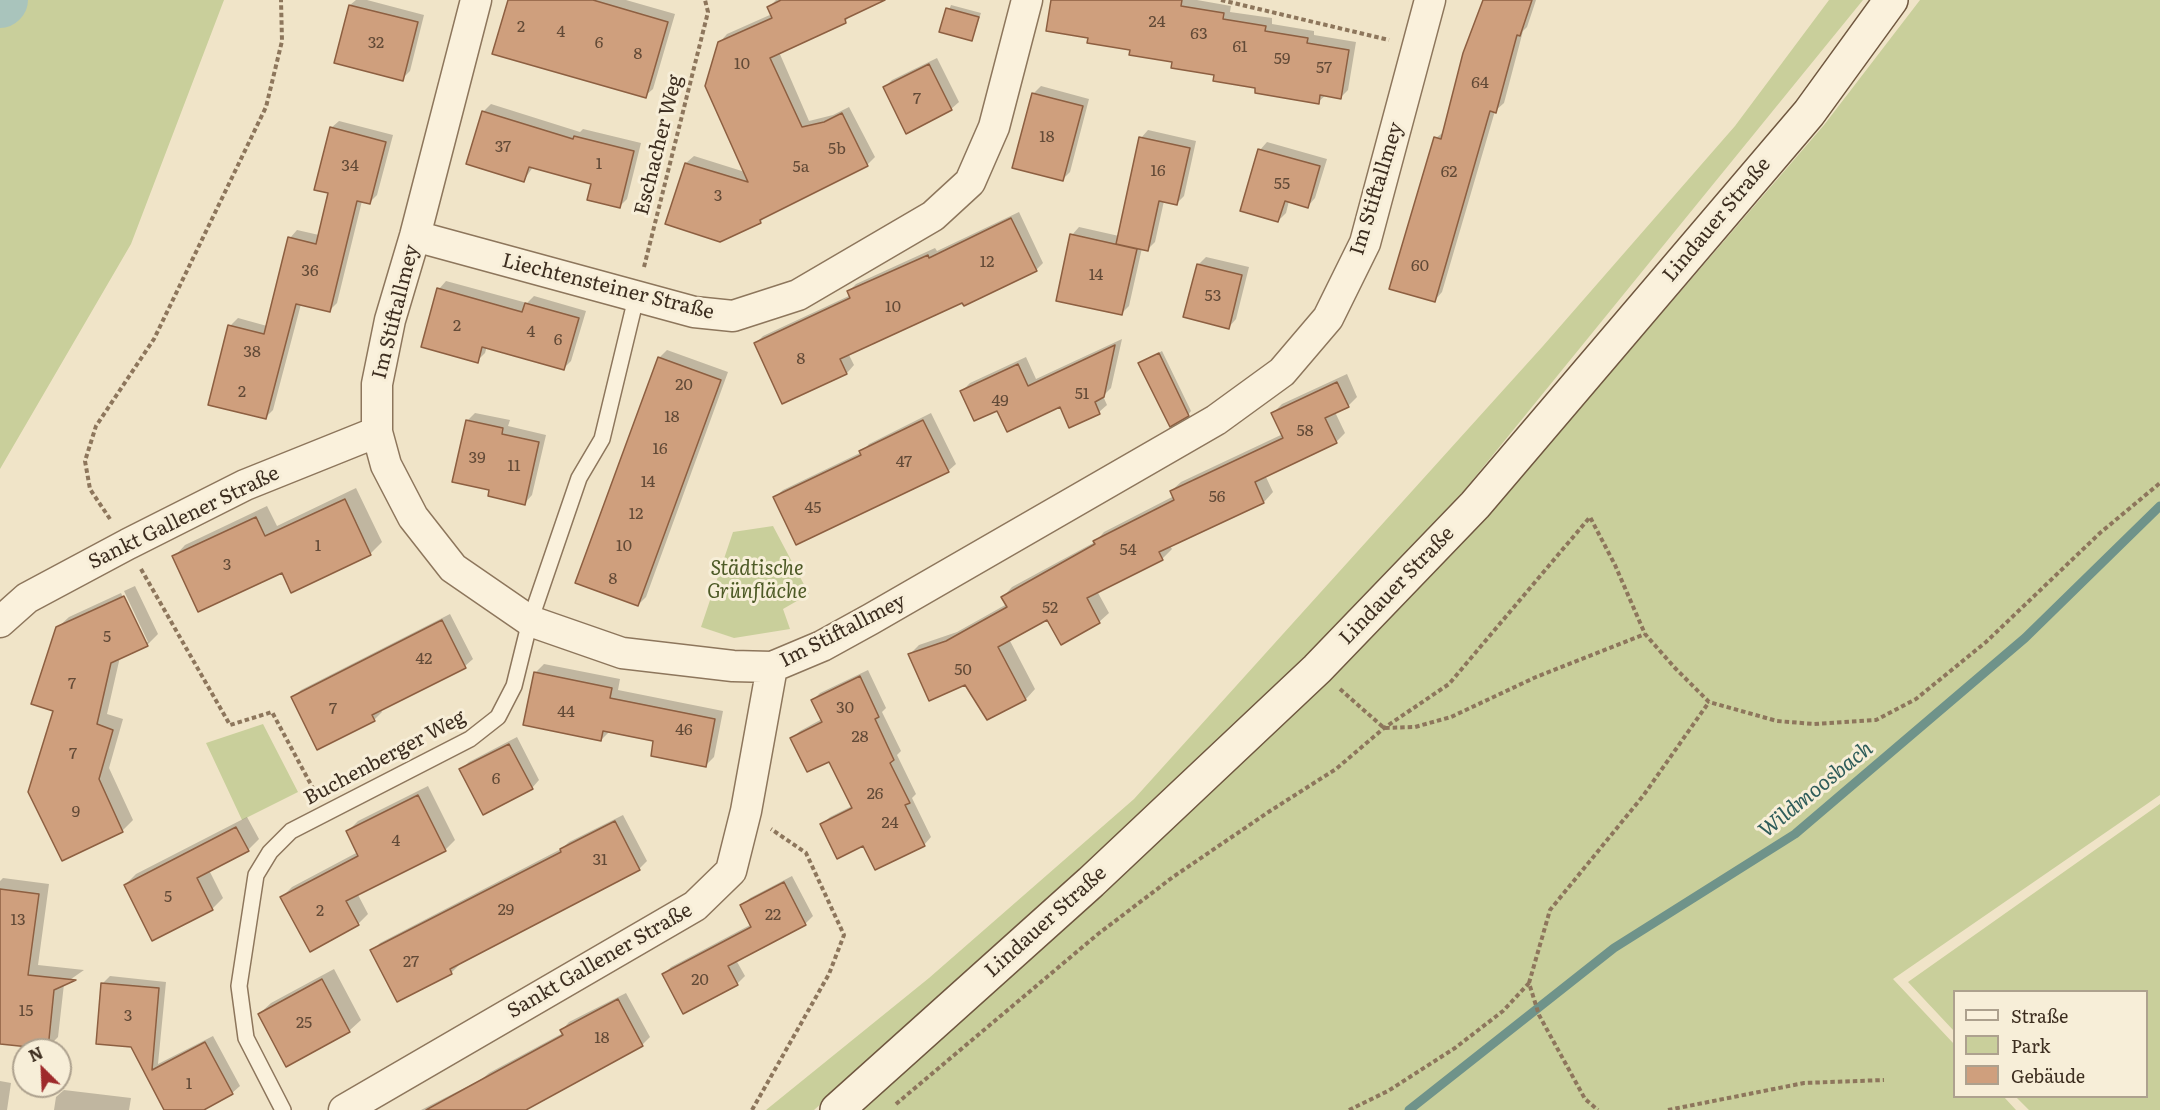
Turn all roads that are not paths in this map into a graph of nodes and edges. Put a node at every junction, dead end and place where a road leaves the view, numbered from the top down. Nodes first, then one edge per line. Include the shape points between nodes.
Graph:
1 (476, 0) edge
2 (1027, 0) edge
3 (1430, 0) edge
4 (1891, 0) edge
5 (415, 236) junction
6 (636, 297) junction
7 (377, 432) junction
8 (530, 621) junction
9 (0, 622) edge
10 (772, 667) junction
11 (283, 1110) edge
12 (344, 1110) edge
13 (837, 1110) edge

1 - 5 street, Im Stiftallmey
2 - 6 street, Liechtensteiner Straße via 994,127 970,182 933,216 798,295 733,316 694,312
3 - 10 street, Im Stiftallmey via 1365,243 1328,318 1282,372 1206,426 871,619
4 - 13 main road, Lindauer Straße via 1809,112 1483,496 1317,669 1091,882
5 - 6 street, Liechtensteiner Straße
5 - 7 street, Im Stiftallmey via 376,384
6 - 8 lane, Buchenberger Weg via 602,439 579,478
7 - 8 street, Im Stiftallmey via 386,465 413,517 453,568
7 - 9 street, Sankt Gallener Straße via 245,485 27,598
8 - 10 street, Im Stiftallmey via 622,653
8 - 11 lane, Buchenberger Weg via 514,686 498,717 470,739 291,831 270,852 256,875 239,986 246,1038
10 - 12 street, Sankt Gallener Straße via 731,871 695,906

